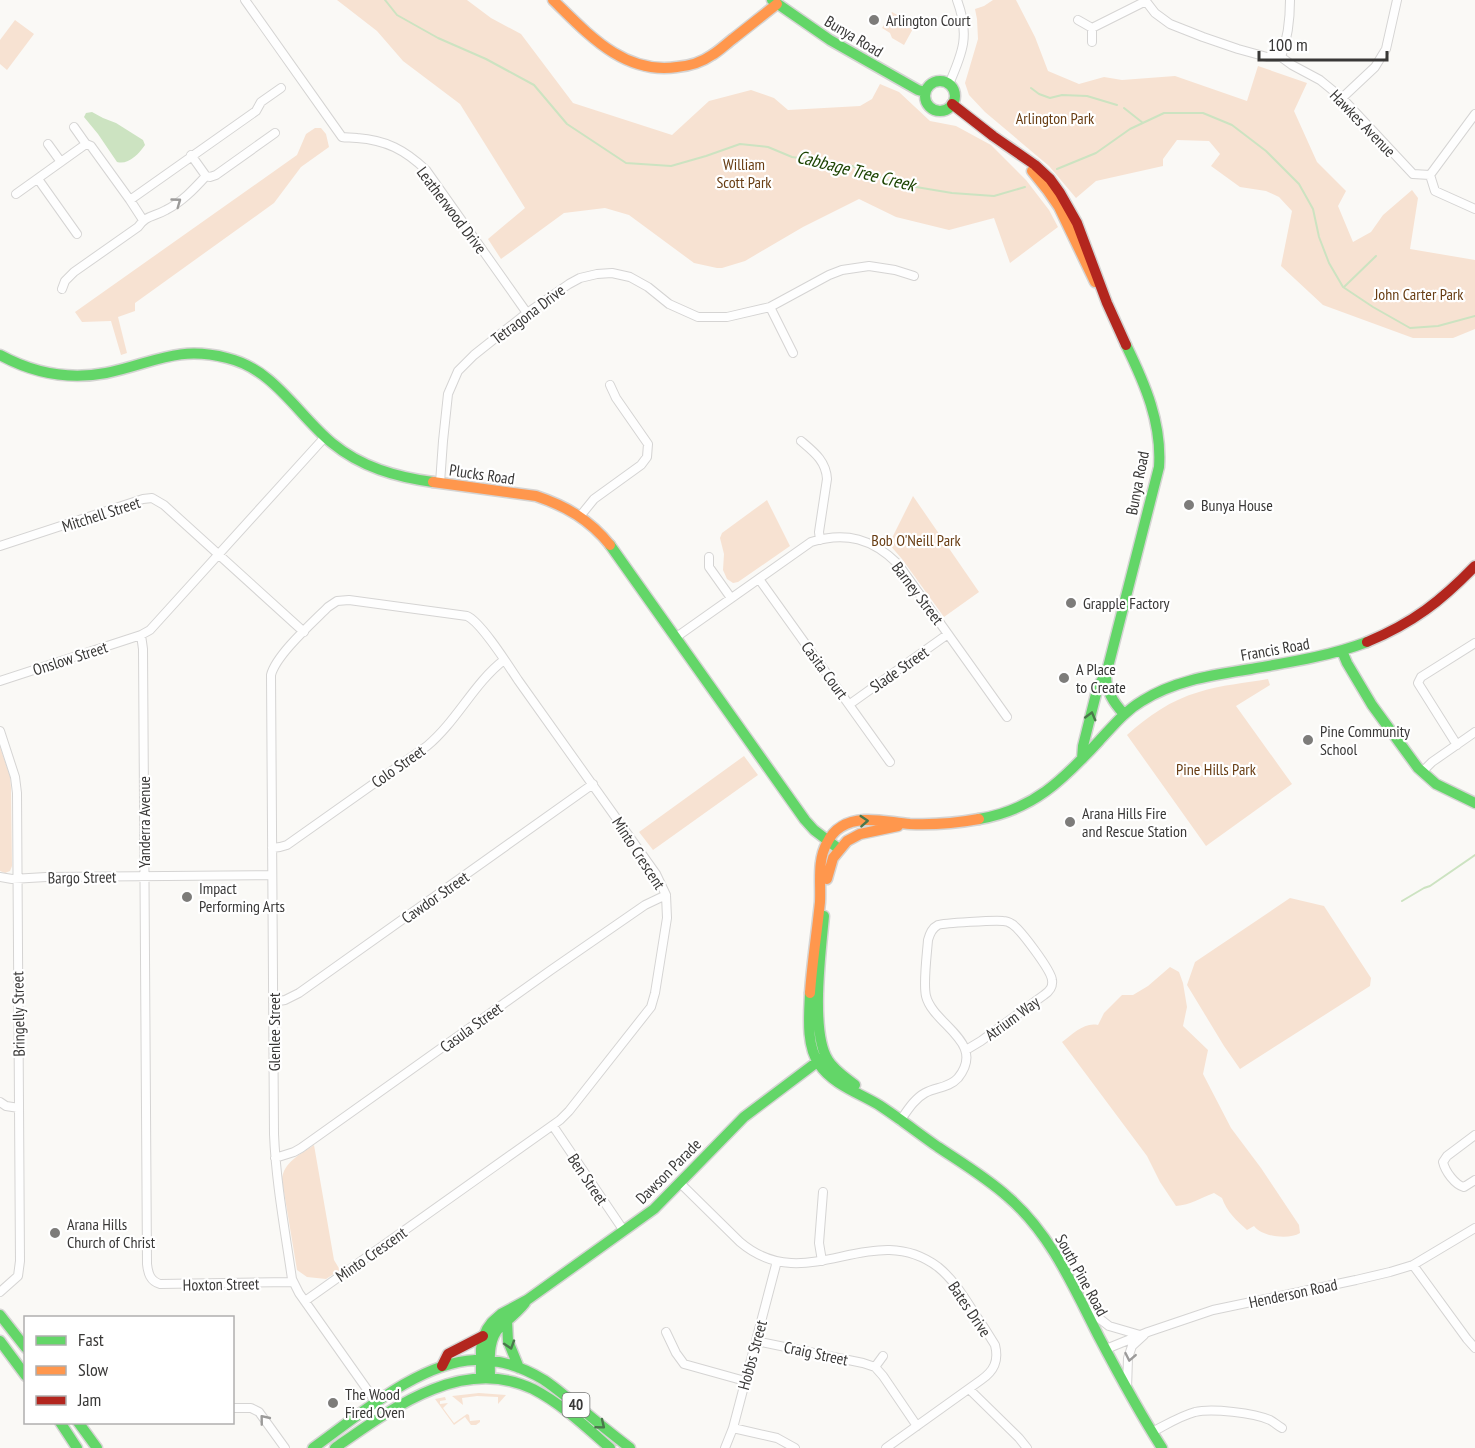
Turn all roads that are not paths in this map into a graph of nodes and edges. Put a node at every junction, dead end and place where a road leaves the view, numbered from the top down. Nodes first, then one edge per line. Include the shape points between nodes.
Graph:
1 (245, 0) edge
2 (553, 0) edge
3 (957, 0) edge
4 (1290, 0) edge
5 (1397, 0) edge
6 (1146, 1) edge
7 (774, 2) edge
8 (1077, 20) dead end
9 (1092, 28) junction
10 (1092, 42) dead end
11 (1281, 57) junction
12 (949, 84) junction
13 (281, 88) dead end
14 (925, 92) junction
15 (1341, 98) junction
16 (952, 104) junction
17 (1475, 114) edge
18 (74, 127) dead end
19 (275, 133) dead end
20 (48, 144) dead end
21 (86, 144) junction
22 (192, 155) junction
23 (61, 162) junction
24 (1430, 174) junction
25 (206, 176) junction
26 (38, 179) junction
27 (16, 194) dead end
28 (130, 200) junction
29 (1475, 209) edge
30 (143, 220) junction
31 (77, 234) dead end
32 (914, 276) dead end
33 (62, 289) dead end
34 (770, 307) junction
35 (527, 314) junction
36 (793, 353) dead end
37 (0, 355) edge
38 (610, 385) dead end
39 (325, 437) junction
40 (801, 441) dead end
41 (440, 483) junction
42 (580, 515) junction
43 (820, 540) junction
44 (0, 546) edge
45 (219, 555) junction
46 (710, 557) dead end
47 (1475, 566) edge
48 (759, 579) junction
49 (731, 598) junction
50 (304, 632) junction
51 (948, 634) junction
52 (141, 635) junction
53 (675, 638) junction
54 (1475, 643) edge
55 (1342, 651) junction
56 (504, 660) junction
57 (1106, 675) junction
58 (0, 681) edge
59 (850, 704) junction
60 (1124, 714) junction
61 (1007, 717) dead end
62 (0, 731) edge
63 (1475, 732) edge
64 (1457, 745) junction
65 (1082, 759) junction
66 (890, 762) dead end
67 (1422, 772) junction
68 (593, 784) junction
69 (1475, 803) edge
70 (907, 824) junction
71 (828, 841) junction
72 (272, 848) junction
73 (839, 849) junction
74 (272, 874) junction
75 (144, 876) junction
76 (0, 877) edge
77 (17, 879) junction
78 (666, 895) junction
79 (273, 1002) junction
80 (966, 1050) junction
81 (821, 1059) junction
82 (0, 1102) edge
83 (19, 1108) junction
84 (900, 1121) junction
85 (553, 1126) junction
86 (1475, 1136) edge
87 (275, 1158) junction
88 (1475, 1180) edge
89 (680, 1183) junction
90 (823, 1192) dead end
91 (1475, 1228) edge
92 (624, 1232) junction
93 (822, 1261) junction
94 (777, 1262) junction
95 (1413, 1265) junction
96 (152, 1279) joint
97 (292, 1282) junction
98 (0, 1292) edge
99 (527, 1300) junction
100 (305, 1301) junction
101 (1082, 1303) junction
102 (0, 1315) edge
103 (507, 1321) junction
104 (666, 1332) dead end
105 (1144, 1333) junction
106 (483, 1336) junction
107 (0, 1341) edge
108 (756, 1341) junction
109 (24, 1345) edge
110 (1475, 1348) edge
111 (1106, 1349) junction
112 (883, 1356) dead end
113 (485, 1360) junction
114 (442, 1366) junction
115 (875, 1367) junction
116 (519, 1368) junction
117 (24, 1373) edge
118 (485, 1378) junction
119 (745, 1381) junction
120 (969, 1389) junction
121 (1127, 1389) junction
122 (375, 1404) junction
123 (234, 1408) edge
124 (378, 1418) junction
125 (65, 1424) edge
126 (79, 1424) edge
127 (917, 1426) junction
128 (733, 1428) junction
129 (1282, 1428) dead end
130 (1152, 1432) junction
131 (77, 1448) edge
132 (96, 1448) edge
133 (285, 1448) edge
134 (313, 1448) edge
135 (334, 1448) edge
136 (610, 1448) edge
137 (630, 1448) edge
138 (725, 1448) edge
139 (795, 1448) edge
140 (886, 1448) edge
141 (1027, 1448) edge
142 (1162, 1448) edge

1 - 35 street, Leatherwood Drive via 342,137 396,147 426,170
2 - 7 street via 606,49 654,69 683,67 711,56
3 - 12 street via 965,32
4 - 11 street via 1290,22
5 - 15 street via 1386,49 1375,67
6 - 9 street
6 - 11 street, Hawkes Avenue via 1170,24 1267,57
7 - 14 street, Bunya Road via 830,40
8 - 9 street
9 - 10 street
11 - 15 street, Hawkes Avenue via 1320,80
12 - 14 street via 935,82
12 - 16 street via 955,96
13 - 22 street via 261,102 256,111
14 - 16 street via 928,105 936,110 945,110
15 - 24 street, Hawkes Avenue via 1413,174
16 - 57 street, Bunya Road via 1028,158 1062,196 1149,398 1159,435 1159,467
17 - 24 street
18 - 21 street
19 - 25 street via 216,175
20 - 23 street
21 - 23 street
21 - 28 street
22 - 25 street
22 - 28 street
23 - 26 street
24 - 29 street via 1435,191
30 -> 25 street via 175,204
26 - 27 street
26 - 31 street
28 - 30 street
30 - 33 street via 138,228 74,272
32 - 34 street, Tetragona Drive via 869,266 842,270
34 - 35 street, Tetragona Drive via 727,317 698,317 669,304 630,277 597,273 569,284
34 - 36 street
35 - 41 street, Tetragona Drive via 458,371 448,394
37 - 39 street, Plucks Road via 36,371 86,376 184,353 229,358 264,375 280,388
38 - 42 street via 648,444 647,457
39 - 41 street, Plucks Road via 374,469
39 - 45 street
40 - 43 street via 826,470
41 - 42 street, Plucks Road via 536,496
42 - 53 street, Plucks Road via 603,535
43 - 48 street, Barney Street via 811,542
43 - 51 street, Barney Street via 847,537 887,553
44 - 45 street, Mitchell Street via 152,498
45 - 50 street
45 - 52 street via 154,626
46 - 49 street via 709,567
47 - 55 street, Francis Road via 1448,593 1410,620
48 - 49 street, Barney Street
48 - 59 street, Casita Court
49 - 53 street, Barney Street
50 - 56 street, Minto Crescent via 332,603 343,599 460,614 475,620
50 - 72 street, Glenlee Street via 279,658 271,675
51 - 59 street, Slade Street
51 - 61 street, Barney Street
52 - 58 street, Onslow Street
52 - 75 street, Yanderra Avenue
53 - 71 street, Plucks Road via 805,820
54 - 64 street via 1421,677 1418,683
55 - 60 street, Francis Road via 1186,681 1164,689
55 - 67 street via 1372,705
56 - 68 street, Minto Crescent
56 - 72 street, Colo Street via 427,746 287,844
57 - 60 street, Bunya Road via 1107,691
65 -> 57 street, Bunya Road via 1098,686
59 - 66 street, Casita Court
60 - 65 street, Francis Road
62 - 77 street, Bringelly Street via 16,783
63 - 64 street
64 - 67 street
65 - 70 street via 1059,782 1022,807 969,821
67 - 69 street via 1436,784
68 - 78 street, Minto Crescent via 656,874
68 - 79 street, Cawdor Street via 299,993
71 -> 70 street via 839,828 863,820
70 - 73 street via 860,834
71 - 73 street, Plucks Road
71 - 81 street via 822,858 811,991 810,1037 813,1053
72 - 74 street, Glenlee Street
73 - 81 street via 828,870 826,891 819,1009
74 - 75 street, Bargo Street
74 - 79 street, Glenlee Street
75 - 77 street, Bargo Street
75 - 96 street, Yanderra Avenue via 147,1264
76 - 77 street, Bargo Street
77 - 83 street, Bringelly Street
78 - 85 street, Minto Crescent via 667,918 651,1007
78 - 87 street, Casula Street via 645,905 551,970 301,1148
79 - 87 street, Glenlee Street
80 - 80 street, Atrium Way via 926,996 928,937 935,927 944,924 1008,922 1049,972 1051,988
80 - 84 street, Atrium Way via 966,1062 957,1079 920,1096
81 - 84 street, South Pine Road via 830,1077
81 - 89 street, Dawson Parade via 749,1113
82 - 83 street
83 - 98 street, Bringelly Street via 20,1267 16,1278
84 - 101 street, South Pine Road via 1015,1204 1061,1262
85 - 92 street, Ben Street
85 - 100 street, Minto Crescent
86 - 88 street via 1447,1156 1443,1164 1459,1186
87 - 97 street, Glenlee Street
89 - 92 street, Dawson Parade
89 - 94 street, Bates Drive via 747,1248
90 - 93 street via 819,1243
91 - 95 street, Henderson Road
92 - 99 street, Dawson Parade
93 - 94 street, Bates Drive
93 - 120 street, Bates Drive via 893,1250 918,1256 945,1273 996,1352 993,1369
94 - 108 street, Hobbs Street
95 - 105 street, Henderson Road via 1212,1310
95 - 110 street
96 - 97 street, Hoxton Street via 164,1284
97 - 100 street, Glenlee Street
99 - 103 street, Dawson Parade
99 - 106 street, Dawson Parade via 494,1321
100 - 122 street, Glenlee Street
101 - 105 street via 1109,1326
101 - 111 street, South Pine Road
102 - 109 street
103 - 113 street, Dawson Parade via 493,1336
103 -> 116 street via 508,1341
104 - 119 street via 684,1364
105 - 111 street, Henderson Road
105 -> 121 street via 1132,1346 1128,1358
106 - 113 street, Dawson Parade
106 - 114 street via 448,1354
107 - 117 street
108 - 115 street, Craig Street
108 - 119 street, Hobbs Street
111 - 121 street, South Pine Road
112 - 115 street
113 - 114 street, 40
113 - 116 street, 40
113 - 118 street, Dawson Parade
114 - 122 street, 40 via 411,1380
115 - 127 street
116 -> 137 street, 40 via 549,1384
118 - 124 street, 40 via 427,1391
118 - 136 street, 40 via 502,1379 538,1392
119 - 128 street, Hobbs Street
120 - 127 street, Bates Drive
120 - 141 street
121 - 130 street, South Pine Road
122 - 124 street, Glenlee Street
122 - 134 street, 40
133 -> 123 street via 259,1412
124 - 135 street, 40
125 - 131 street
126 - 132 street
127 - 140 street, Bates Drive
128 - 138 street, Hobbs Street
128 - 139 street via 777,1438
129 - 130 street via 1257,1416 1215,1410 1195,1412
130 - 142 street, South Pine Road

